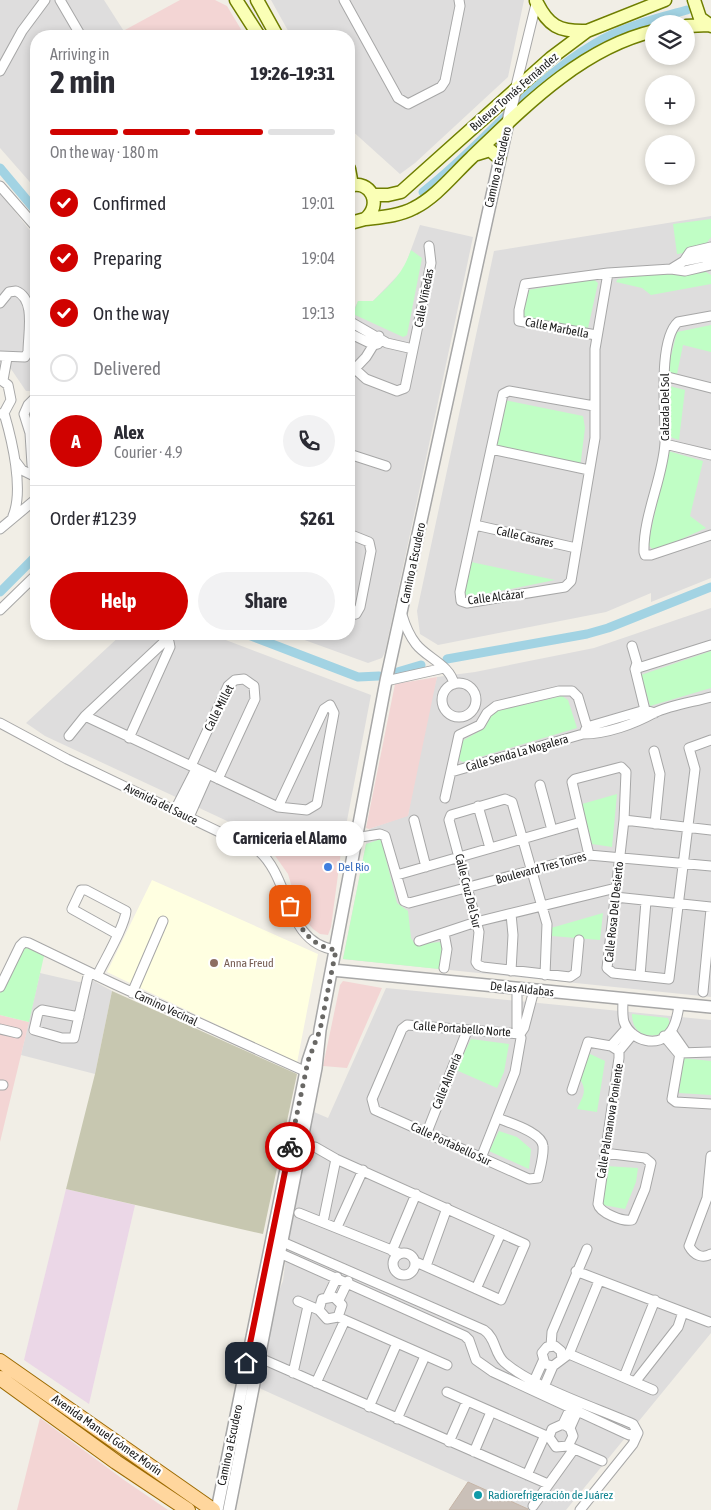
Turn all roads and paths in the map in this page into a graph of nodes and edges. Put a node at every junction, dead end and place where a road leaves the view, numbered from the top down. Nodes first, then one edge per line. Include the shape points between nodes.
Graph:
1 (45, 0) edge
2 (236, 0) edge
3 (257, 0) edge
4 (344, 0) edge
5 (459, 0) edge
6 (536, 0) edge
7 (665, 0) edge
8 (694, 0) edge
9 (63, 1) edge
10 (710, 25) edge
11 (695, 26) edge
12 (78, 30) edge
13 (255, 30) edge
14 (274, 30) edge
15 (587, 32) junction
16 (645, 33) edge
17 (0, 71) edge
18 (514, 94) junction
19 (509, 119) junction
20 (474, 155) junction
21 (499, 158) junction
22 (0, 186) edge
23 (355, 186) edge
24 (373, 195) junction
25 (30, 220) edge
26 (355, 221) edge
27 (355, 222) edge
28 (429, 246) dead end
29 (711, 247) edge
30 (711, 256) edge
31 (684, 261) junction
32 (711, 265) edge
33 (671, 269) junction
34 (608, 273) junction
35 (0, 303) edge
36 (711, 316) edge
37 (355, 324) edge
38 (596, 335) junction
39 (355, 336) edge
40 (379, 336) junction
41 (387, 343) junction
42 (374, 345) junction
43 (413, 350) junction
44 (4, 357) edge
45 (355, 368) edge
46 (355, 374) edge
47 (664, 376) junction
48 (1, 380) edge
49 (711, 388) edge
50 (30, 402) edge
51 (594, 406) junction
52 (2, 414) edge
53 (30, 433) edge
54 (665, 444) junction
55 (491, 450) junction
56 (711, 455) edge
57 (355, 456) edge
58 (16, 462) junction
59 (386, 466) dead end
60 (589, 470) junction
61 (30, 474) edge
62 (30, 503) edge
63 (13, 516) junction
64 (475, 525) junction
65 (0, 529) edge
66 (711, 535) edge
67 (355, 536) edge
68 (576, 548) junction
69 (30, 581) edge
70 (0, 610) edge
71 (355, 611) edge
72 (402, 615) junction
73 (711, 645) edge
74 (632, 646) dead end
75 (444, 668) junction
76 (634, 669) junction
77 (386, 681) junction
78 (454, 684) junction
79 (711, 697) edge
80 (474, 709) junction
81 (650, 712) junction
82 (486, 715) junction
83 (85, 716) junction
84 (465, 716) junction
85 (0, 723) edge
86 (469, 730) junction
87 (585, 730) junction
88 (69, 736) dead end
89 (129, 738) junction
90 (711, 740) edge
91 (654, 750) dead end
92 (199, 770) junction
93 (451, 772) junction
94 (218, 779) junction
95 (540, 785) dead end
96 (445, 798) dead end
97 (478, 806) junction
98 (278, 808) junction
99 (182, 814) junction
100 (414, 820) dead end
101 (624, 820) junction
102 (581, 822) junction
103 (655, 824) junction
104 (688, 827) junction
105 (552, 830) junction
106 (711, 830) edge
107 (355, 838) junction
108 (522, 839) junction
109 (490, 848) junction
110 (589, 855) junction
111 (620, 856) junction
112 (460, 857) junction
113 (684, 864) junction
114 (711, 866) edge
115 (426, 867) junction
116 (530, 871) junction
117 (397, 875) junction
118 (468, 888) junction
119 (616, 893) junction
120 (646, 900) junction
121 (680, 904) junction
122 (541, 905) junction
123 (711, 908) edge
124 (511, 914) junction
125 (163, 921) dead end
126 (476, 922) junction
127 (444, 933) junction
128 (117, 934) junction
129 (579, 940) dead end
130 (419, 941) dead end
131 (336, 950) junction
132 (444, 968) dead end
133 (332, 970) junction
134 (511, 971) junction
135 (93, 974) junction
136 (545, 975) junction
137 (640, 976) junction
138 (0, 987) edge
139 (516, 988) junction
140 (534, 990) junction
141 (703, 992) dead end
142 (132, 993) junction
143 (623, 999) junction
144 (679, 1005) junction
145 (711, 1007) edge
146 (79, 1017) junction
147 (0, 1029) edge
148 (467, 1031) junction
149 (630, 1031) junction
150 (17, 1033) dead end
151 (520, 1034) junction
152 (668, 1034) junction
153 (615, 1048) junction
154 (684, 1052) junction
155 (711, 1052) edge
156 (310, 1073) junction
157 (572, 1090) dead end
158 (372, 1099) joint
159 (711, 1104) edge
160 (498, 1118) junction
161 (427, 1132) junction
162 (315, 1147) dead end
163 (604, 1153) junction
164 (711, 1156) edge
165 (481, 1158) junction
166 (336, 1159) junction
167 (711, 1167) edge
168 (363, 1170) junction
169 (416, 1194) junction
170 (447, 1208) junction
171 (299, 1213) dead end
172 (323, 1222) junction
173 (337, 1227) junction
174 (501, 1233) junction
175 (276, 1245) junction
176 (587, 1249) dead end
177 (396, 1252) junction
178 (711, 1254) edge
179 (416, 1262) junction
180 (426, 1266) junction
181 (347, 1270) junction
182 (576, 1271) junction
183 (400, 1274) junction
184 (343, 1279) junction
185 (599, 1281) junction
186 (476, 1289) junction
187 (392, 1290) junction
188 (328, 1296) junction
189 (339, 1300) junction
190 (655, 1300) junction
191 (298, 1301) dead end
192 (388, 1301) junction
193 (308, 1306) junction
194 (319, 1310) junction
195 (683, 1312) junction
196 (342, 1318) junction
197 (709, 1322) dead end
198 (477, 1328) junction
199 (469, 1340) junction
200 (397, 1343) junction
201 (551, 1346) junction
202 (425, 1356) junction
203 (565, 1356) junction
204 (260, 1358) junction
205 (502, 1360) junction
206 (0, 1361) edge
207 (543, 1361) junction
208 (447, 1365) dead end
209 (553, 1366) junction
210 (493, 1372) junction
211 (293, 1373) junction
212 (0, 1378) edge
213 (624, 1378) junction
214 (534, 1380) junction
215 (316, 1382) junction
216 (634, 1382) junction
217 (542, 1390) junction
218 (653, 1390) dead end
219 (447, 1392) dead end
220 (467, 1401) junction
221 (369, 1407) junction
222 (574, 1409) junction
223 (491, 1412) junction
224 (397, 1419) junction
225 (566, 1426) junction
226 (638, 1433) junction
227 (547, 1436) junction
228 (449, 1442) junction
229 (571, 1447) junction
230 (474, 1452) junction
231 (602, 1461) dead end
232 (527, 1475) junction
233 (548, 1484) junction
234 (533, 1506) dead end
235 (188, 1510) edge
236 (215, 1510) edge
237 (229, 1510) edge
238 (580, 1510) edge

1 - 17 street via 22,31
2 - 13 main road
3 - 14 main road
4 - 5 street via 398,98 405,104 411,104 444,84
6 - 15 main road via 543,15 554,26 570,32
6 - 18 street, Camino a Escudero
7 - 15 main road, Bulevar Tomás Fernández
8 - 10 main road via 700,18
9 - 12 street
10 - 11 main road
15 - 18 main road, Bulevar Tomás Fernández via 551,58
16 - 19 main road, Bulevar Tomás Fernández via 601,50
18 - 19 street, Camino a Escudero
18 - 24 main road, Bulevar Tomás Fernández via 401,192
19 - 20 main road, Bulevar Tomás Fernández
19 - 21 street, Camino a Escudero
20 - 21 main road via 490,150
20 - 27 main road, Bulevar Tomás Fernández via 414,208
21 - 72 street, Camino a Escudero
22 - 25 street
23 - 24 main road via 364,186
24 - 26 main road via 375,206
28 - 43 street, Calle Viñedas via 431,263
29 - 31 street via 690,252
30 - 31 street
31 - 33 street
32 - 33 street via 685,271
33 - 34 street
34 - 38 street, Calle Alcázar
34 - 38 street, Calle Marbella via 525,284 519,310 518,319 523,323
35 - 44 street via 9,292 16,290 27,299 29,307 28,352 25,357
36 - 47 street, Calzada Del Sol via 675,325 666,354
37 - 40 street
38 - 51 street, Calle Alcázar
39 - 42 street
40 - 41 street
40 - 42 street
41 - 42 street
41 - 43 street
42 - 45 street
43 - 46 street, Calle Viñedas via 403,390 397,391
44 - 48 street
47 - 49 street
47 - 54 street, Calzada Del Sol
48 - 52 street via 11,392 12,400
50 - 53 street via 24,414
51 - 55 street, Calle Alcázar via 506,392 499,407
51 - 60 street, Calle Alcázar via 595,438
52 - 58 street
54 - 56 street
54 - 66 street, Calzada Del Sol via 643,550 645,555
55 - 60 street
55 - 64 street, Calle Alcázar
57 - 59 street
58 - 61 street
58 - 63 street via 18,499
60 - 68 street, Calle Alcázar
62 - 63 street
63 - 65 street
64 - 68 street, Calle Casares
64 - 68 street, Calle Alcázar via 460,592 464,602 565,587 572,577
67 - 71 street via 369,542 371,551 360,607
69 - 70 street
72 - 75 street via 416,644
72 - 77 street, Camino a Escudero
73 - 76 street
74 - 76 street via 637,663
75 - 77 street
75 - 78 street via 450,672
76 - 81 street
77 - 107 street, Camino a Escudero
78 - 80 street via 466,684 474,692
78 - 84 street via 445,691 444,708 453,716
79 - 81 street, Calle Senda La Nogalera
80 - 82 street
80 - 84 street
81 - 87 street, Calle Senda La Nogalera
82 - 86 street, Calle Senda La Nogalera via 480,725
82 - 87 street via 500,704 572,691 578,697
83 - 88 street
83 - 89 street
83 - 89 street via 164,642 169,642 170,647
84 - 86 street
85 - 99 street, Avenida del Sauce
86 - 93 street, Calle Senda La Nogalera via 458,738
87 - 93 street, Calle Senda La Nogalera
89 - 92 street
90 - 104 street, Calle Rosa Del Desierto via 689,748 695,769
91 - 103 street via 660,774
92 - 94 street
92 - 94 street, Calle Millet via 228,686 234,680 244,679 254,686 255,699
92 - 99 street
92 - 99 street
93 - 96 street, Calle Senda La Nogalera
94 - 98 street
95 - 105 street
97 - 108 street via 505,799 512,802
97 - 109 street
97 - 112 street, Calle Cruz Del Sur via 454,813 449,820
98 - 98 street via 307,810 316,804 334,712 330,705 324,709
99 - 131 street, Avenida del Sauce via 265,856 304,933 322,948
100 - 115 street
101 - 102 street, Calle Rosa Del Desierto via 626,772 619,767 573,780
101 - 103 street
101 - 111 street, Calle Rosa Del Desierto
102 - 105 street
102 - 110 street
103 - 104 street
104 - 106 street
104 - 113 street, Calle Rosa Del Desierto
105 - 108 street
107 - 117 street via 383,834
107 - 131 street, Camino a Escudero
108 - 109 street
108 - 116 street
109 - 112 street
110 - 111 street, Boulevard Tres Torres
110 - 116 street, Boulevard Tres Torres
111 - 113 street, Boulevard Tres Torres
111 - 119 street, Calle Rosa Del Desierto
112 - 115 street
112 - 118 street, Calle Cruz Del Sur
113 - 114 street, Boulevard Tres Torres
113 - 121 street, Calle Rosa Del Desierto
115 - 117 street
116 - 118 street, Boulevard Tres Torres
116 - 122 street
117 - 118 street, Boulevard Tres Torres via 404,901 412,903
118 - 126 street, Calle Cruz Del Sur
119 - 120 street
119 - 122 street
119 - 137 street, Calle Rosa Del Desierto via 607,968 613,973
120 - 121 street
120 - 137 street
121 - 123 street
121 - 137 street, Calle Rosa Del Desierto via 670,977 666,980
122 - 124 street
122 - 136 street via 546,924
123 - 141 street
124 - 126 street
124 - 134 street
125 - 142 street
126 - 127 street
126 - 134 street, Calle Cruz Del Sur via 479,932 476,962 480,967
127 - 130 street
127 - 132 street via 447,949
128 - 128 street via 126,912 81,890 72,909
128 - 135 street
129 - 136 street via 574,976
131 - 133 street, Camino a Escudero
133 - 139 street, De las Aldabas
133 - 156 street, Camino a Escudero
134 - 136 street
135 - 138 street, Camino Vecinal via 24,942
135 - 142 street, Camino Vecinal
135 - 146 street
139 - 140 street, De las Aldabas
139 - 151 street
140 - 143 street, De las Aldabas
140 - 151 street
142 - 156 street, Camino Vecinal
143 - 144 street, De las Aldabas
143 - 149 street via 623,1017
144 - 145 street, De las Aldabas
144 - 152 street
146 - 146 street via 74,1038 34,1030 38,1013 42,1010
147 - 150 street
148 - 151 street, Calle Portabello Norte
148 - 158 street, Calle Portabello Norte via 414,1025 404,1027
148 - 161 street, Calle Almería
149 - 152 street via 644,1040 657,1040
149 - 153 street, Calle Palmanova Poniente
151 - 160 street via 515,1072
152 - 154 street
153 - 157 street via 590,1041 586,1043
153 - 163 street, Calle Palmanova Poniente
154 - 155 street
154 - 159 street via 672,1099
156 - 175 street, Camino a Escudero
158 - 161 street, Calle Portabello Sur via 375,1110
160 - 165 street
160 - 165 street, Calle Portabello Sur via 530,1131 542,1142 538,1178 530,1179
161 - 165 street, Calle Portabello Sur
162 - 166 street
163 - 163 street, Calle Palmanova Poniente via 598,1204 602,1211 626,1221 634,1219 651,1164 646,1158
164 - 167 street
166 - 168 street
166 - 172 street
167 - 178 street via 707,1198 689,1246 700,1256
168 - 169 street
168 - 173 street
169 - 170 street
169 - 177 street
170 - 174 street
170 - 180 street
171 - 172 street
172 - 173 street
173 - 177 street
174 - 186 street
174 - 186 street via 524,1242 526,1247 504,1298 499,1300
175 - 181 street
175 - 184 street
175 - 204 street, Camino a Escudero
175 - 236 street, Camino a Escudero
176 - 182 street
177 - 179 street via 412,1255
177 - 183 street via 393,1265
179 - 180 street
179 - 183 street via 414,1271
180 - 186 street
181 - 184 street
181 - 187 street
182 - 185 street
182 - 201 street via 552,1332
183 - 187 street
184 - 188 street
184 - 189 street
184 - 192 street
185 - 190 street
185 - 203 street
187 - 192 street
187 - 198 street
188 - 189 street
188 - 194 street via 322,1299
189 - 196 street
190 - 195 street
190 - 213 street
191 - 193 street
192 - 199 street
193 - 194 street
193 - 211 street
194 - 196 street via 327,1319
195 - 197 street
195 - 216 street via 678,1327
196 - 200 street
196 - 215 street
198 - 199 street
198 - 205 street via 491,1336
199 - 210 street via 476,1360
200 - 202 street
200 - 221 street
201 - 203 street
201 - 207 street via 544,1349
202 - 208 street
202 - 224 street
203 - 209 street
203 - 213 street
204 - 211 street
204 - 237 street, Camino a Escudero
205 - 210 street
205 - 214 street
206 - 236 main road, Avenida Manuel Gómez Morín
207 - 209 street
207 - 214 street
209 - 217 street
210 - 217 street
211 - 215 street
212 - 235 main road, Avenida Manuel Gómez Morín
213 - 216 street
214 - 217 street
215 - 221 street
216 - 218 street
217 - 222 street
217 - 226 street via 633,1424
219 - 220 street
220 - 223 street
220 - 228 street
221 - 224 street
222 - 225 street
222 - 226 street via 629,1435
223 - 227 street
223 - 230 street
224 - 228 street
225 - 227 street via 552,1429
225 - 229 street via 573,1436
226 - 238 street via 633,1444
227 - 229 street via 556,1447
227 - 232 street
228 - 230 street
229 - 231 street
229 - 233 street
230 - 232 street
232 - 233 street
233 - 234 street

